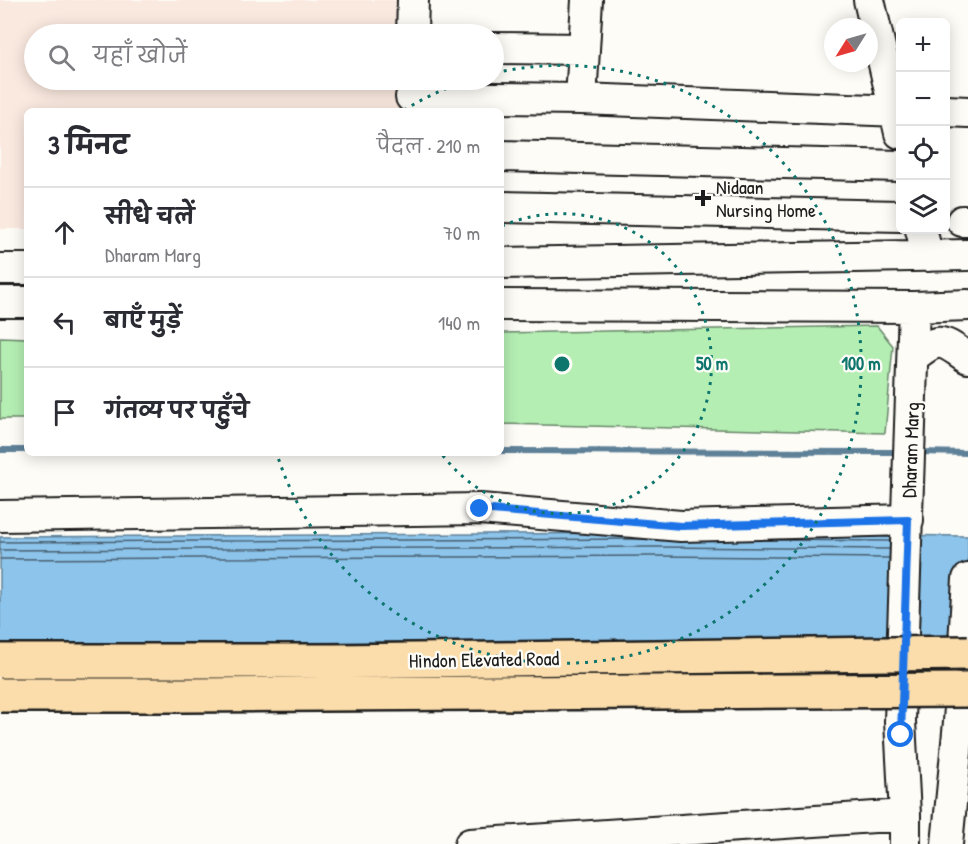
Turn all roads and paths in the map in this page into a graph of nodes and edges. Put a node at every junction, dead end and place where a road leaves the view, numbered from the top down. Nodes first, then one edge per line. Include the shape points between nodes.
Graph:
1 (413, 0) edge
2 (587, 0) edge
3 (869, 0) edge
4 (412, 24) edge
5 (504, 48) edge
6 (584, 50) junction
7 (412, 96) edge
8 (581, 99) junction
9 (896, 106) edge
10 (950, 111) edge
11 (968, 112) edge
12 (896, 118) edge
13 (504, 156) edge
14 (896, 166) edge
15 (504, 207) edge
16 (896, 216) edge
17 (924, 243) edge
18 (968, 255) edge
19 (504, 263) edge
20 (0, 268) edge
21 (24, 269) edge
22 (0, 302) edge
23 (24, 302) edge
24 (504, 304) edge
25 (968, 305) edge
26 (914, 307) junction
27 (913, 357) junction
28 (968, 358) edge
29 (0, 516) edge
30 (907, 524) junction
31 (968, 579) edge
32 (968, 653) edge
33 (0, 661) edge
34 (968, 690) edge
35 (0, 695) edge
36 (905, 830) edge
37 (470, 844) edge
38 (947, 844) edge

1 - 4 street
2 - 6 street
3 - 9 street
5 - 6 street
6 - 8 street
7 - 8 street
8 - 12 street
10 - 11 street
13 - 14 street
15 - 16 street
17 - 18 street
17 - 19 street
20 - 21 street
22 - 23 street
24 - 26 street
25 - 26 street
26 - 27 street, Dharam Marg
27 - 28 street via 938,342
27 - 30 street, Dharam Marg
29 - 30 street via 480,509 681,526
30 - 36 street, Dharam Marg, bridge via 900,721
31 - 38 street, bridge
32 - 33 highway, Hindon Elevated Road, bridge
34 - 35 highway, Hindon Elevated Road, bridge
36 - 37 street

